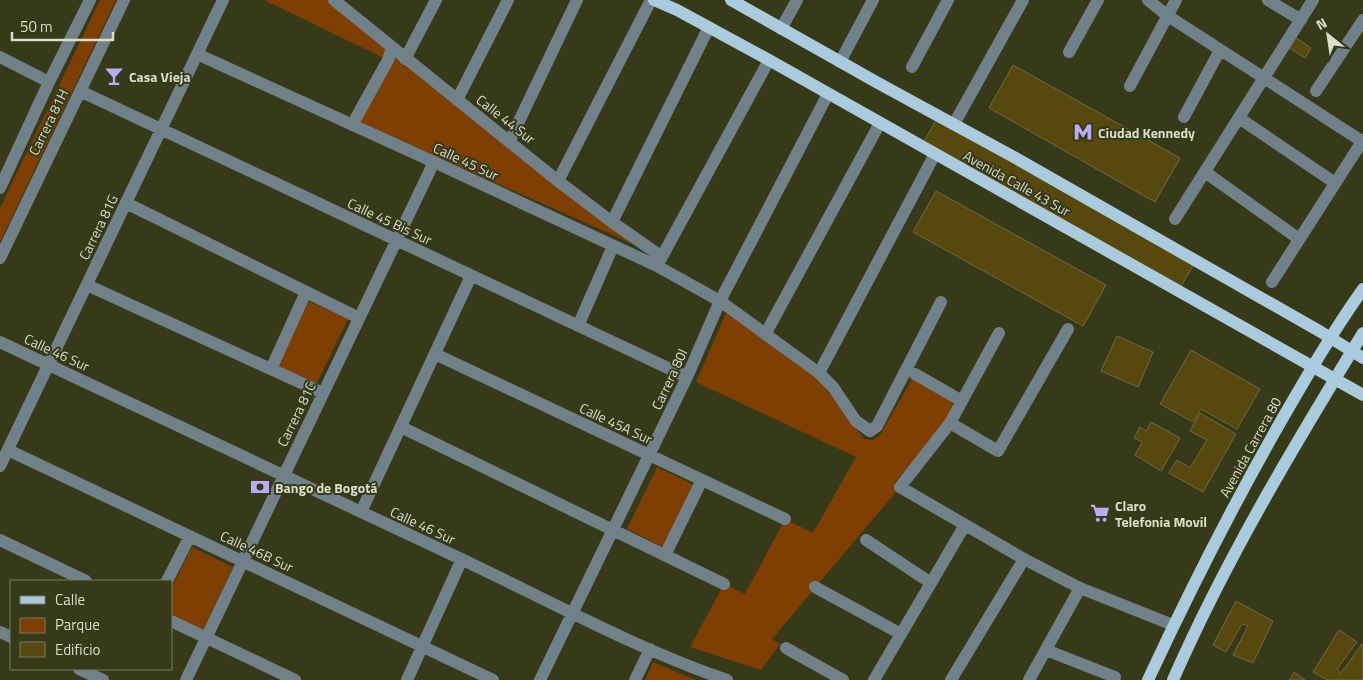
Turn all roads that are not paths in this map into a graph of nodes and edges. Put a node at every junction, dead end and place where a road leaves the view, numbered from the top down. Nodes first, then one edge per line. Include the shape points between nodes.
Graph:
1 (90, 0) edge
2 (124, 0) edge
3 (222, 0) edge
4 (334, 0) edge
5 (436, 0) edge
6 (508, 0) edge
7 (577, 0) edge
8 (652, 0) edge
9 (731, 0) edge
10 (797, 0) edge
11 (873, 0) edge
12 (948, 0) edge
13 (1023, 0) edge
14 (1098, 0) edge
15 (1148, 0) edge
16 (1176, 0) edge
17 (1268, 0) edge
18 (1313, 0) edge
19 (1168, 16) junction
20 (1301, 20) junction
21 (1363, 20) edge
22 (710, 27) junction
23 (781, 29) junction
24 (392, 48) junction
25 (1220, 50) junction
26 (1069, 52) dead end
27 (197, 54) junction
28 (0, 56) edge
29 (405, 59) junction
30 (770, 60) junction
31 (840, 62) junction
32 (912, 67) dead end
33 (1264, 78) junction
34 (49, 82) junction
35 (1130, 86) dead end
36 (80, 91) junction
37 (1316, 91) dead end
38 (828, 94) junction
39 (457, 100) junction
40 (1184, 117) dead end
41 (1239, 118) junction
42 (880, 123) junction
43 (954, 124) junction
44 (352, 125) junction
45 (161, 130) junction
46 (510, 140) junction
47 (1363, 141) edge
48 (935, 154) junction
49 (434, 162) junction
50 (1204, 172) junction
51 (558, 181) junction
52 (1335, 183) junction
53 (0, 188) edge
54 (126, 203) junction
55 (1175, 219) dead end
56 (612, 222) junction
57 (1300, 239) junction
58 (396, 241) junction
59 (613, 246) junction
60 (0, 258) edge
61 (660, 262) junction
62 (472, 276) junction
63 (1272, 282) dead end
64 (87, 285) junction
65 (1363, 289) edge
66 (306, 292) junction
67 (720, 301) junction
68 (941, 302) dead end
69 (359, 318) junction
70 (578, 326) junction
71 (1068, 330) dead end
72 (766, 333) junction
73 (999, 333) dead end
74 (1363, 333) edge
75 (1331, 338) junction
76 (0, 342) edge
77 (435, 354) junction
78 (1358, 354) edge
79 (49, 364) junction
80 (1313, 368) junction
81 (271, 369) junction
82 (819, 373) junction
83 (915, 374) dead end
84 (687, 377) junction
85 (1335, 380) junction
86 (323, 393) junction
87 (1363, 395) edge
88 (962, 401) junction
89 (950, 423) junction
90 (401, 427) junction
91 (8, 450) junction
92 (649, 455) junction
93 (0, 466) edge
94 (283, 476) junction
95 (702, 480) junction
96 (361, 512) junction
97 (785, 519) dead end
98 (965, 524) junction
99 (613, 530) junction
100 (190, 536) junction
101 (0, 540) edge
102 (866, 540) dead end
103 (665, 555) junction
104 (462, 559) junction
105 (1024, 559) junction
106 (243, 561) junction
107 (84, 580) edge
108 (168, 580) edge
109 (931, 583) junction
110 (724, 584) dead end
111 (815, 587) dead end
112 (1080, 588) junction
113 (572, 613) junction
114 (172, 621) edge
115 (1173, 625) junction
116 (901, 634) junction
117 (206, 638) junction
118 (423, 646) junction
119 (786, 648) dead end
120 (650, 649) junction
121 (1046, 650) junction
122 (81, 670) edge
123 (1115, 677) dead end
124 (291, 679) edge
125 (103, 680) edge
126 (186, 680) edge
127 (407, 680) edge
128 (493, 680) edge
129 (540, 680) edge
130 (634, 680) edge
131 (727, 680) edge
132 (843, 680) edge
133 (874, 680) edge
134 (951, 680) edge
135 (1029, 680) edge
136 (1148, 680) edge
137 (1173, 680) edge

1 - 34 street, Carrera 81H
2 - 36 street, Carrera 81H
3 - 27 street, Carrera 81G
4 - 24 street, Calle 44 Sur
5 - 29 street
6 - 39 street
7 - 46 street
8 - 22 main road, Avenida Calle 43 Sur
8 - 51 street
9 - 23 main road, Avenida Calle 43 Sur
10 - 23 street
11 - 31 street
12 - 32 street
13 - 43 street
14 - 26 street
15 - 19 street
16 - 19 street
17 - 20 street
18 - 20 street
19 - 25 street
19 - 35 street
20 - 33 street
21 - 37 street
22 - 30 main road, Avenida Calle 43 Sur
22 - 56 street
23 - 31 main road, Avenida Calle 43 Sur
24 - 29 street, Calle 44 Sur
24 - 44 street
25 - 33 street
25 - 40 street
27 - 44 street, Calle 45 Sur
27 - 45 street, Carrera 81G
28 - 34 street
29 - 39 street, Calle 44 Sur
30 - 38 main road, Avenida Calle 43 Sur
30 - 61 street
31 - 43 main road, Avenida Calle 43 Sur
33 - 41 street
33 - 47 street
34 - 53 street, Carrera 81H
36 - 45 street, Calle 45 Bis Sur
36 - 60 street, Carrera 81H
38 - 42 main road, Avenida Calle 43 Sur
38 - 67 street, Carrera 80I
39 - 46 street, Calle 44 Sur
41 - 50 street
41 - 52 street
42 - 48 main road, Avenida Calle 43 Sur
42 - 72 street
43 - 75 main road, Avenida Calle 43 Sur
44 - 49 street, Calle 45 Sur
45 - 54 street, Carrera 81G
45 - 58 street, Calle 45 Bis Sur
46 - 51 street, Calle 44 Sur
47 - 52 street
48 - 80 main road, Avenida Calle 43 Sur
48 - 82 street
49 - 58 street, Carrera 81C
49 - 59 street, Calle 45 Sur
50 - 55 street
50 - 57 street
51 - 56 street, Calle 44 Sur
52 - 57 street
54 - 64 street, Carrera 81G
54 - 66 street
56 - 61 street, Calle 44 Sur
57 - 63 street
58 - 62 street, Calle 45 Bis Sur
58 - 69 street, Carrera 81C
59 - 61 street, Calle 45 Sur
59 - 70 street
61 - 67 street, Calle 45 Sur
62 - 70 street, Calle 45 Bis Sur
62 - 77 street
64 - 79 street, Carrera 81G
64 - 81 street
65 - 75 main road, Avenida Carrera 80
66 - 69 street
66 - 81 street
67 - 72 street, Calle 45 Sur
67 - 84 street, Carrera 80I
68 - 82 street, Calle 45 Sur via 877,426 870,431 856,420
69 - 86 street, Carrera 81C
70 - 84 street, Calle 45 Bis Sur
71 - 89 street via 998,451
72 - 82 street, Calle 45 Sur
73 - 88 street
74 - 78 main road
75 - 78 main road, Avenida Calle 43 Sur
75 - 80 main road, Avenida Carrera 80
76 - 79 street, Calle 46 Sur
77 - 90 street
77 - 92 street, Calle 45A Sur
78 - 85 main road
79 - 91 street, Carrera 81G
79 - 94 street, Calle 46 Sur
80 - 85 main road, Avenida Calle 43 Sur
80 - 115 main road, Avenida Carrera 80 via 1253,470
81 - 86 street
83 - 88 street
84 - 92 street, Carrera 80I
85 - 87 main road, Avenida Calle 43 Sur
85 - 137 main road via 1258,509 1206,607
86 - 94 street, Carrera 81C
88 - 89 street
89 - 98 street via 900,487
90 - 96 street
90 - 99 street
91 - 93 street, Carrera 81G
91 - 100 street, Calle 46B Sur
92 - 95 street, Calle 45A Sur
92 - 99 street, Carrera 80I
94 - 96 street, Calle 46 Sur
94 - 106 street, Carrera 81C
95 - 97 street, Calle 45A Sur
95 - 103 street
96 - 104 street, Calle 46 Sur
98 - 105 street
98 - 109 street
99 - 103 street
99 - 113 street, Carrera 80I
100 - 106 street, Calle 46B Sur
100 - 108 street
101 - 107 street
102 - 109 street
103 - 110 street
104 - 113 street, Calle 46 Sur
104 - 118 street
105 - 112 street
105 - 134 street
106 - 117 street, Carrera 81C
106 - 118 street, Calle 46B Sur
109 - 116 street
111 - 116 street
112 - 115 street
112 - 121 street
113 - 120 street, Calle 46 Sur
113 - 129 street, Carrera 80I
114 - 117 street
115 - 136 main road, Avenida Carrera 80
116 - 133 street
117 - 124 street
117 - 126 street, Carrera 81C
118 - 127 street
118 - 128 street, Calle 46B Sur
119 - 132 street
120 - 130 street
120 - 131 street, Calle 46 Sur
121 - 123 street
121 - 135 street
122 - 125 street

